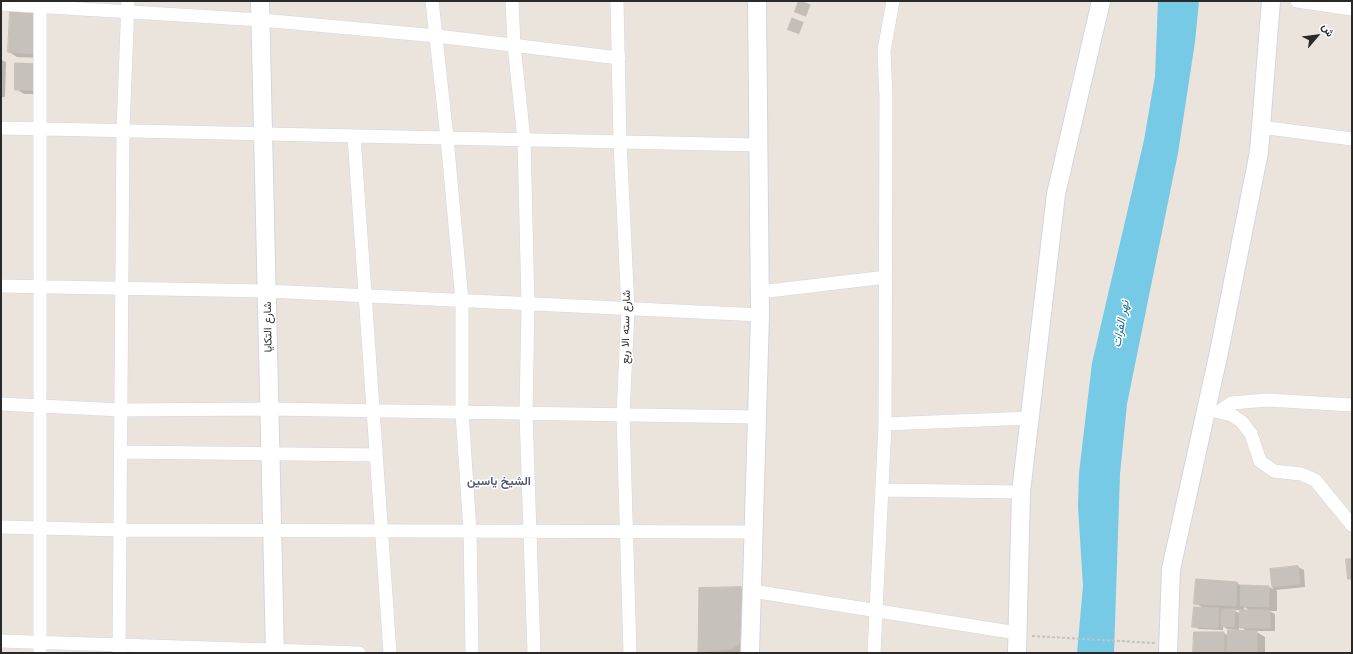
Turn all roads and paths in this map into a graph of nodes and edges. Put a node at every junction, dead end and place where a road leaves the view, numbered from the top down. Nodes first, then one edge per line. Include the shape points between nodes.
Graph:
1 (260, 1) edge
2 (432, 1) edge
3 (512, 1) edge
4 (617, 1) edge
5 (757, 1) edge
6 (893, 1) edge
7 (1101, 1) edge
8 (1270, 1) edge
9 (1297, 1) edge
10 (1, 4) edge
11 (40, 6) junction
12 (128, 7) edge
13 (1352, 9) edge
14 (261, 20) junction
15 (437, 36) junction
16 (514, 45) junction
17 (619, 58) junction
18 (1261, 127) junction
19 (1, 128) edge
20 (40, 129) junction
21 (123, 130) junction
22 (263, 134) junction
23 (354, 136) junction
24 (447, 138) junction
25 (1352, 139) edge
26 (524, 140) junction
27 (620, 142) junction
28 (758, 145) junction
29 (886, 277) junction
30 (1, 286) edge
31 (40, 287) junction
32 (122, 288) junction
33 (267, 291) junction
34 (760, 292) junction
35 (364, 296) junction
36 (462, 300) junction
37 (528, 304) junction
38 (628, 309) junction
39 (760, 315) junction
40 (1, 404) edge
41 (1352, 405) edge
42 (40, 406) junction
43 (269, 409) junction
44 (121, 410) junction
45 (1213, 410) junction
46 (372, 411) junction
47 (462, 413) junction
48 (526, 414) junction
49 (622, 415) junction
50 (757, 417) junction
51 (1030, 418) junction
52 (885, 424) junction
53 (121, 452) junction
54 (270, 454) junction
55 (376, 455) junction
56 (882, 490) junction
57 (1021, 492) junction
58 (1352, 525) edge
59 (1, 527) edge
60 (40, 528) junction
61 (120, 530) junction
62 (272, 530) junction
63 (381, 530) junction
64 (470, 530) junction
65 (531, 531) junction
66 (626, 531) junction
67 (754, 532) junction
68 (752, 591) junction
69 (876, 610) junction
70 (1017, 633) junction
71 (1039, 637) dead end
72 (1, 641) edge
73 (1151, 642) dead end
74 (40, 648) edge
75 (120, 649) edge
76 (275, 652) edge
77 (359, 653) edge
78 (390, 653) edge
79 (472, 653) edge
80 (534, 653) edge
81 (630, 653) edge
82 (750, 653) edge
83 (874, 653) edge
84 (1017, 653) edge
85 (1168, 653) edge

1 - 14 street, شارع التكايا
2 - 15 street
3 - 16 street
4 - 17 street, شارع سته الا ربع
5 - 28 street
6 - 29 street via 884,51
7 - 51 street via 1056,194
8 - 18 street
9 - 13 street
10 - 11 street
11 - 12 street
11 - 20 street
12 - 14 street
12 - 21 street
14 - 15 street
14 - 22 street, شارع التكايا
15 - 16 street
15 - 24 street
16 - 17 street
16 - 26 street
17 - 27 street, شارع سته الا ربع
18 - 25 street
18 - 45 street via 1259,152
19 - 20 street
20 - 21 street
20 - 31 street
21 - 22 street
21 - 32 street
22 - 23 street
22 - 33 street, شارع التكايا
23 - 24 street
23 - 35 street
24 - 26 street
24 - 36 street
26 - 27 street
26 - 37 street
27 - 28 street
27 - 38 street, شارع سته الا ربع
28 - 34 street
29 - 34 street
29 - 52 street
30 - 31 street
31 - 32 street
31 - 42 street
32 - 33 street
32 - 44 street
33 - 35 street
33 - 43 street, شارع التكايا
34 - 39 street
35 - 36 street
35 - 46 street
36 - 37 street
36 - 47 street
37 - 38 street
37 - 48 street
38 - 39 street
38 - 49 street, شارع سته الا ربع
39 - 50 street
40 - 42 street
41 - 45 street via 1267,400 1232,403
42 - 44 street
42 - 60 street
43 - 44 street
43 - 46 street
43 - 54 street, شارع التكايا
44 - 53 street
45 - 58 street via 1232,415 1242,422 1251,434 1260,461 1266,467 1274,471 1301,474 1315,480
45 - 85 street via 1171,569
46 - 47 street
46 - 55 street
47 - 48 street
47 - 64 street
48 - 49 street
48 - 65 street
49 - 50 street
49 - 66 street, شارع سته الا ربع
50 - 67 street
51 - 52 street
51 - 57 street
52 - 56 street
53 - 54 street
53 - 61 street
54 - 55 street
54 - 62 street, شارع التكايا
55 - 63 street
56 - 57 street
56 - 69 street
57 - 70 street
59 - 60 street
60 - 61 street
60 - 74 street
61 - 62 street
61 - 75 street
62 - 63 street
62 - 76 street, شارع التكايا
63 - 64 street
63 - 78 street
64 - 65 street
64 - 79 street
65 - 66 street
65 - 80 street
66 - 67 street
66 - 81 street, شارع سته الا ربع
67 - 68 street
68 - 69 street
68 - 82 street
69 - 70 street
69 - 83 street
70 - 84 street
71 - 73 path
72 - 74 street
74 - 75 street
75 - 76 street
76 - 77 street

